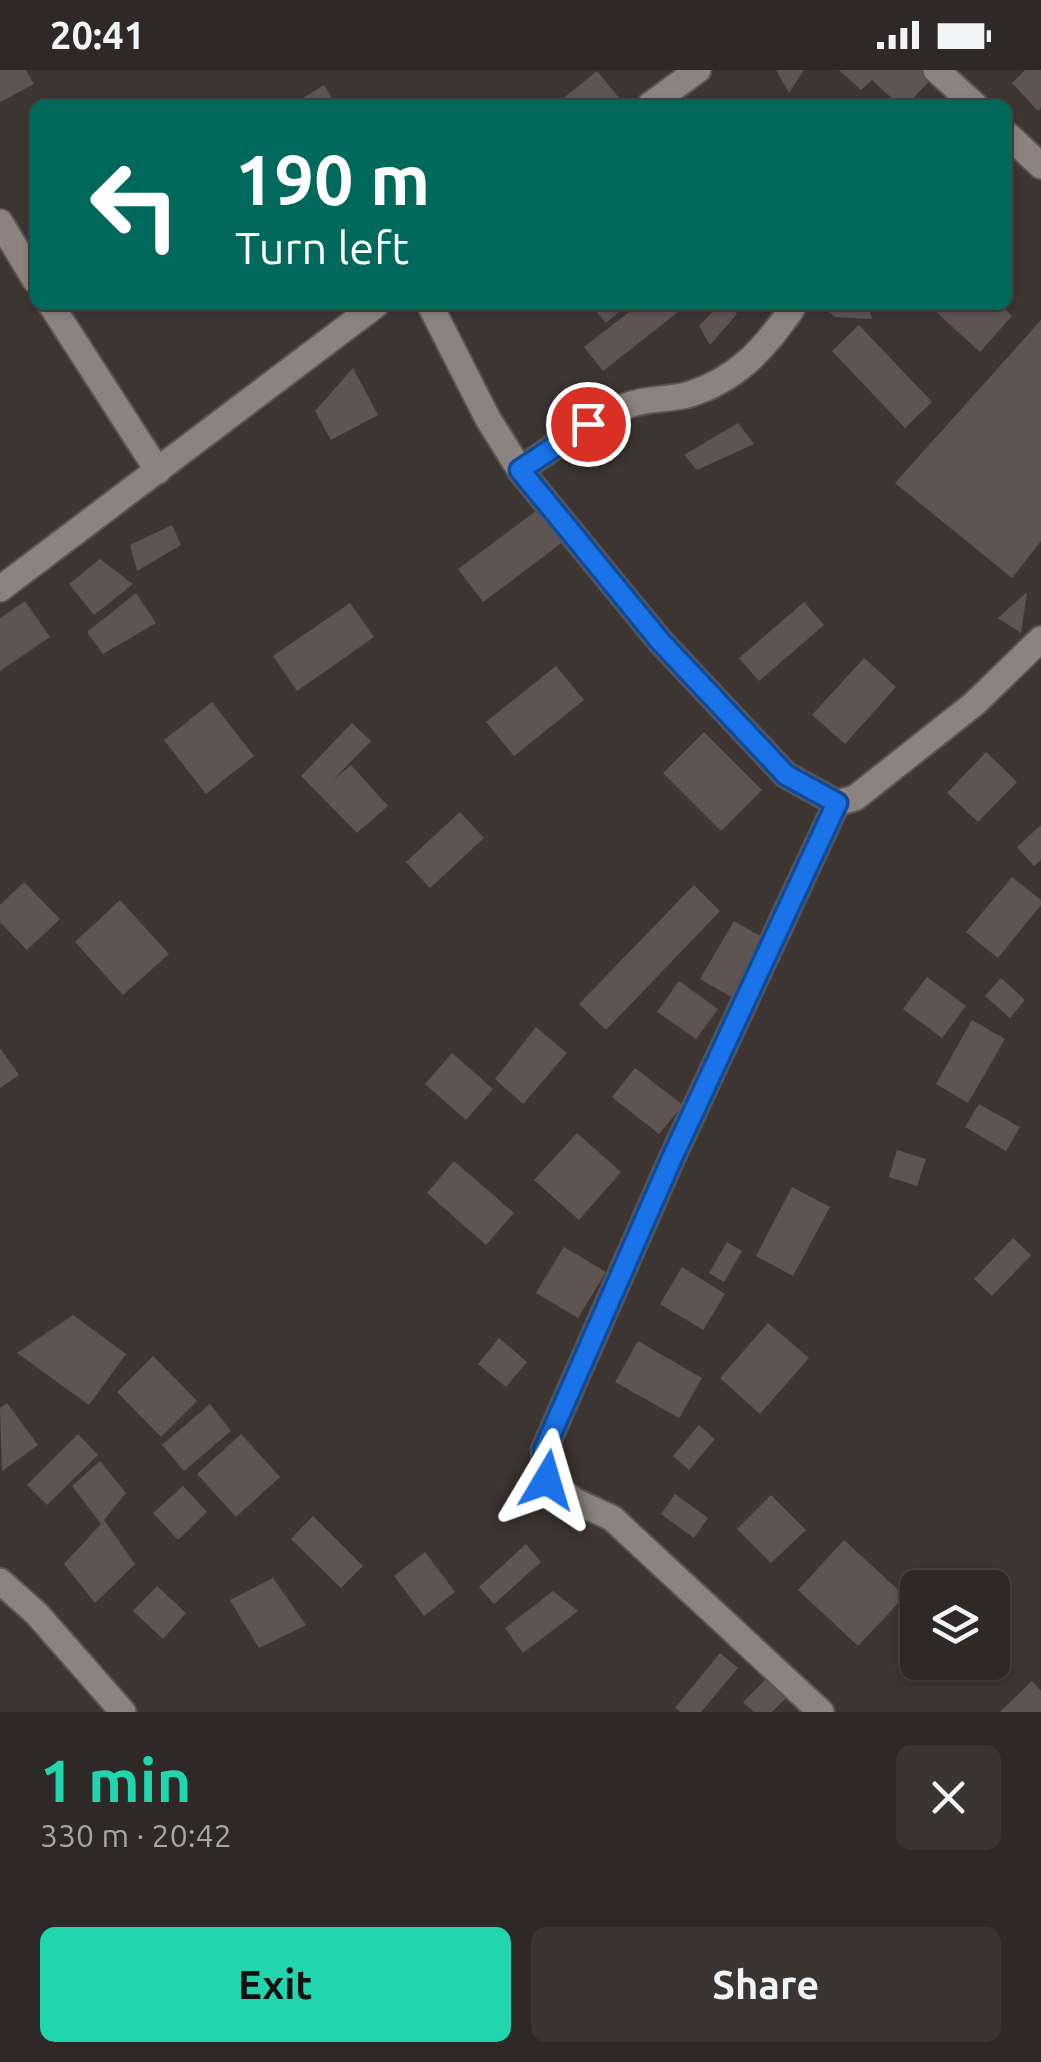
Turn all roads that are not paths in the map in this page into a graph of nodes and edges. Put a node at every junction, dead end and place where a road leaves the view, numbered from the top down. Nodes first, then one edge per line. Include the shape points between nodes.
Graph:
1 (698, 70) edge
2 (936, 70) edge
3 (657, 100) edge
4 (969, 100) edge
5 (1012, 139) edge
6 (1041, 166) edge
7 (0, 222) edge
8 (30, 272) edge
9 (54, 310) edge
10 (369, 310) edge
11 (433, 310) edge
12 (791, 310) edge
13 (520, 470) junction
14 (158, 471) junction
15 (0, 589) edge
16 (1041, 639) edge
17 (837, 803) junction
18 (0, 1581) edge
19 (122, 1712) edge
20 (821, 1712) edge

1 - 3 street
2 - 4 street
5 - 6 street
7 - 8 street
9 - 14 street
10 - 14 street
11 - 13 street
12 - 13 street via 765,348 729,376 688,394 630,404
13 - 17 street via 660,641 773,762
14 - 15 street
16 - 17 street via 974,704 855,798
17 - 20 street via 544,1450 547,1480 612,1518
18 - 19 street

